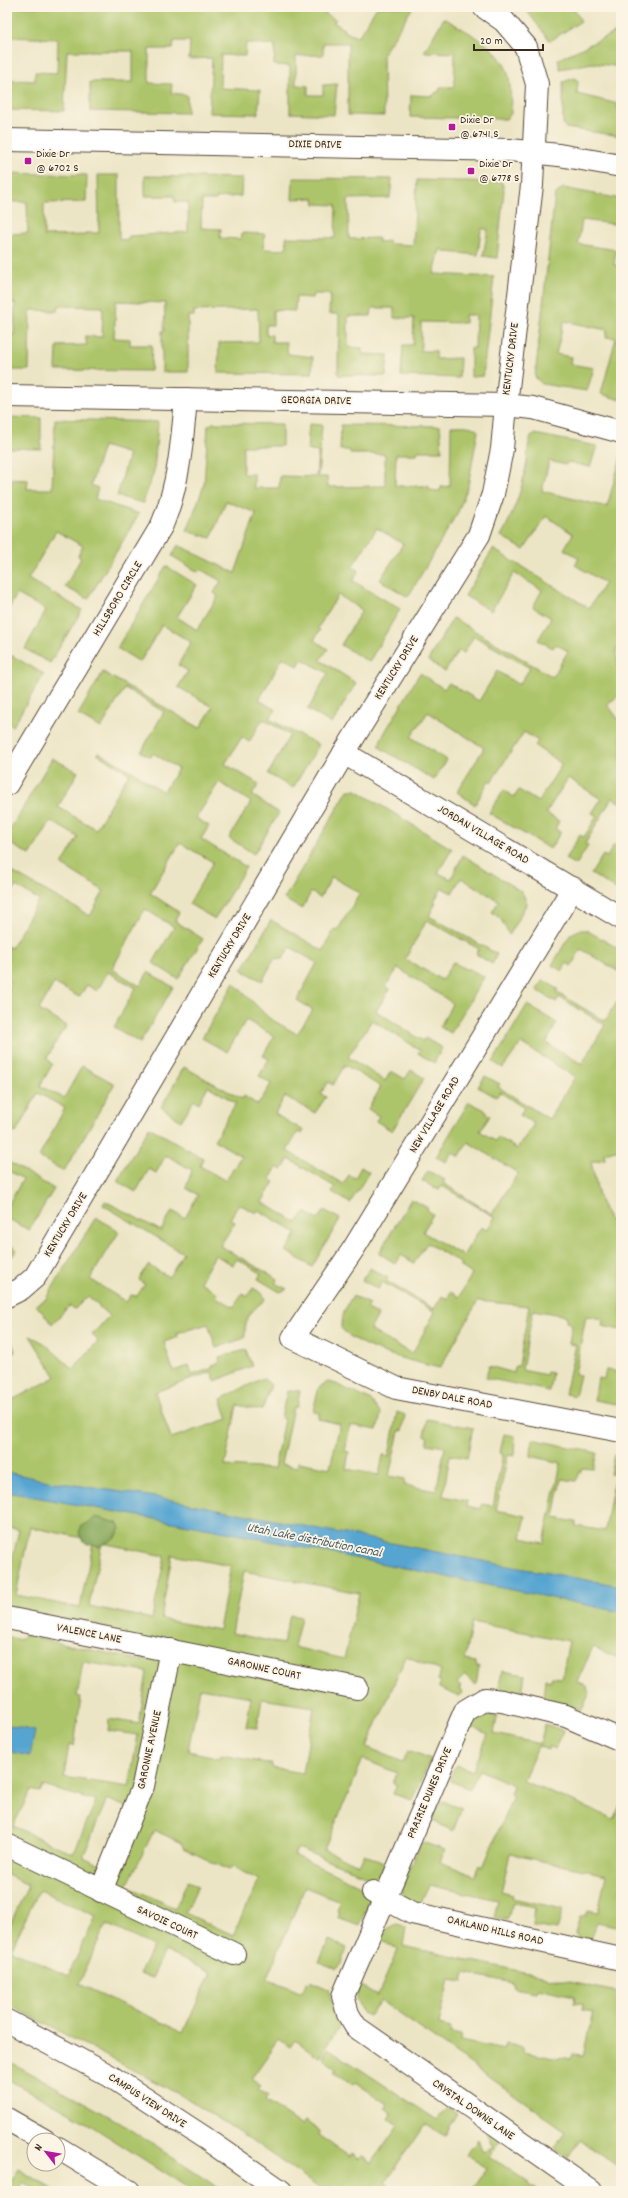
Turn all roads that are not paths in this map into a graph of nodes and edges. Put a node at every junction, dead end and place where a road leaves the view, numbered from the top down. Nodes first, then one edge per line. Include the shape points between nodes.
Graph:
1 (484, 7) edge
2 (7, 140) edge
3 (535, 152) junction
4 (621, 166) edge
5 (7, 396) edge
6 (186, 399) junction
7 (506, 405) junction
8 (621, 432) edge
9 (344, 753) junction
10 (7, 784) edge
11 (573, 888) junction
12 (621, 918) edge
13 (7, 1296) edge
14 (293, 1338) joint
15 (621, 1431) edge
16 (7, 1618) edge
17 (171, 1650) junction
18 (357, 1688) dead end
19 (621, 1740) edge
20 (7, 1845) edge
21 (101, 1891) junction
22 (379, 1895) junction
23 (234, 1954) dead end
24 (621, 1959) edge
25 (7, 2021) edge
26 (356, 2027) joint
27 (7, 2119) edge
28 (30, 2132) edge
29 (66, 2153) edge
30 (129, 2191) edge
31 (281, 2191) edge
32 (592, 2191) edge

1 - 3 street, KENTUCKY DRIVE via 504,21 526,47 537,84
2 - 3 street, DIXIE DRIVE via 390,146
3 - 4 street, DIXIE DRIVE
3 - 7 street, KENTUCKY DRIVE
5 - 6 street, GEORGIA DRIVE
6 - 7 street, GEORGIA DRIVE
6 - 10 street, HILLSBORO CIRCLE via 180,467 171,504 162,524
7 - 8 street, GEORGIA DRIVE via 533,408
7 - 9 street, KENTUCKY DRIVE via 499,470 486,518
9 - 11 street, JORDAN VILLAGE ROAD
9 - 13 street, KENTUCKY DRIVE via 35,1277 21,1289
11 - 12 street, JORDAN VILLAGE ROAD
11 - 14 street, NEW VILLAGE ROAD via 354,1248
14 - 15 street, DENBY DALE ROAD via 396,1388
16 - 17 street, VALENCE LANE
17 - 18 street, GARONNE COURT
17 - 21 street, GARONNE AVENUE via 143,1786
19 - 22 street, PRAIRIE DUNES DRIVE via 566,1716 485,1699 465,1712
20 - 21 street, SAVOIE COURT
21 - 23 street, SAVOIE COURT
22 - 24 street, OAKLAND HILLS ROAD via 412,1913
22 - 26 street, PRAIRIE DUNES DRIVE via 343,1996 348,2014
25 - 31 street, CAMPUS VIEW DRIVE via 110,2076
26 - 32 street, CRYSTAL DOWNS LANE
27 - 28 street
29 - 30 street

